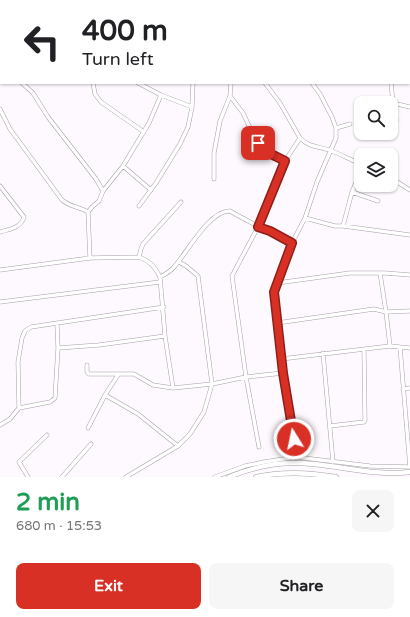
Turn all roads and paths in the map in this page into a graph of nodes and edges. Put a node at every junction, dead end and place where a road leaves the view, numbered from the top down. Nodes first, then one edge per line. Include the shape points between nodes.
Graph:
1 (23, 84) edge
2 (93, 84) edge
3 (192, 84) edge
4 (231, 84) edge
5 (266, 84) edge
6 (313, 84) edge
7 (391, 84) edge
8 (147, 85) edge
9 (162, 95) junction
10 (230, 96) junction
11 (392, 96) edge
12 (398, 104) edge
13 (192, 107) junction
14 (410, 107) edge
15 (0, 109) edge
16 (350, 124) dead end
17 (336, 128) junction
18 (144, 132) junction
19 (300, 138) junction
20 (331, 151) junction
21 (285, 161) junction
22 (354, 161) edge
23 (123, 166) junction
24 (214, 179) dead end
25 (398, 182) edge
26 (0, 186) edge
27 (354, 187) edge
28 (151, 190) junction
29 (410, 190) edge
30 (103, 191) junction
31 (352, 192) junction
32 (378, 201) dead end
33 (181, 202) dead end
34 (139, 206) dead end
35 (88, 212) junction
36 (305, 218) junction
37 (343, 226) junction
38 (258, 227) junction
39 (0, 232) edge
40 (410, 235) edge
41 (292, 243) junction
42 (139, 257) junction
43 (90, 258) junction
44 (179, 262) junction
45 (0, 270) edge
46 (380, 273) junction
47 (410, 275) edge
48 (160, 277) junction
49 (160, 282) junction
50 (277, 283) junction
51 (0, 302) edge
52 (164, 307) junction
53 (386, 312) junction
54 (410, 312) edge
55 (277, 323) junction
56 (57, 324) junction
57 (165, 336) junction
58 (390, 346) junction
59 (400, 347) junction
60 (58, 348) junction
61 (410, 348) edge
62 (364, 350) junction
63 (323, 353) junction
64 (281, 359) junction
65 (87, 366) dead end
66 (283, 373) junction
67 (118, 375) junction
68 (246, 377) junction
69 (212, 384) junction
70 (173, 388) junction
71 (410, 388) edge
72 (403, 389) junction
73 (105, 395) junction
74 (20, 408) junction
75 (0, 425) edge
76 (330, 426) junction
77 (88, 428) dead end
78 (408, 429) edge
79 (46, 435) dead end
80 (91, 444) dead end
81 (178, 446) junction
82 (259, 447) dead end
83 (296, 458) junction
84 (333, 462) junction
85 (410, 467) edge
86 (410, 472) edge
87 (28, 477) edge
88 (62, 477) edge
89 (126, 477) edge
90 (215, 477) edge
91 (229, 477) edge
92 (256, 477) edge
93 (336, 477) edge

1 - 30 street via 33,93
2 - 18 street via 95,94 101,102
3 - 13 street
4 - 10 street
5 - 19 street
6 - 17 street
7 - 11 street
8 - 9 street
9 - 13 street
9 - 18 street
10 - 21 street via 255,139 266,150
10 - 24 street via 220,121 214,153
12 - 14 street
13 - 28 street via 188,127 180,144
15 - 35 street via 10,130 62,200
16 - 17 street
17 - 20 street via 336,138
18 - 23 street
19 - 20 street via 308,145
19 - 21 street
20 - 22 street
20 - 36 street
21 - 38 street
23 - 28 street
23 - 30 street
25 - 29 street
26 - 39 street via 24,217 17,227
27 - 31 street
28 - 34 street
30 - 35 street via 99,201
31 - 32 street
31 - 37 street
33 - 42 street via 143,244
35 - 43 street
36 - 37 street
36 - 41 street
37 - 40 street
38 - 41 street
38 - 44 street via 230,211 224,212 214,218 198,235
38 - 68 street via 232,276
41 - 50 street
42 - 43 street
42 - 48 street via 152,264
43 - 45 street
44 - 48 street
44 - 69 street via 198,276
46 - 47 street
46 - 50 street via 350,273
46 - 53 street
48 - 49 street
49 - 51 street
49 - 52 street
50 - 55 street via 274,292
52 - 56 street
52 - 57 street
53 - 54 street
53 - 55 street via 374,309
53 - 58 street
55 - 64 street
56 - 60 street
56 - 74 street via 31,327 23,334 18,362
57 - 60 street
57 - 70 street
58 - 59 street
58 - 62 street
59 - 61 street
59 - 72 street
60 - 74 street via 55,399 45,404
62 - 63 street
62 - 76 street via 365,420
63 - 64 street
63 - 76 street
64 - 66 street
65 - 67 street via 89,374
66 - 68 street
66 - 83 street
67 - 70 street via 134,374 153,385
67 - 73 street
68 - 69 street
68 - 82 street
69 - 70 street
69 - 81 street via 204,413
71 - 72 street
72 - 78 street
73 - 77 street
73 - 81 street via 138,414
74 - 75 street via 10,420
76 - 84 street
78 - 85 street
79 - 87 street via 19,462
80 - 88 street
81 - 89 street
83 - 84 street
83 - 90 street via 245,466
84 - 85 street
86 - 91 main road via 373,472 297,463 252,469
92 - 93 main road via 293,472

